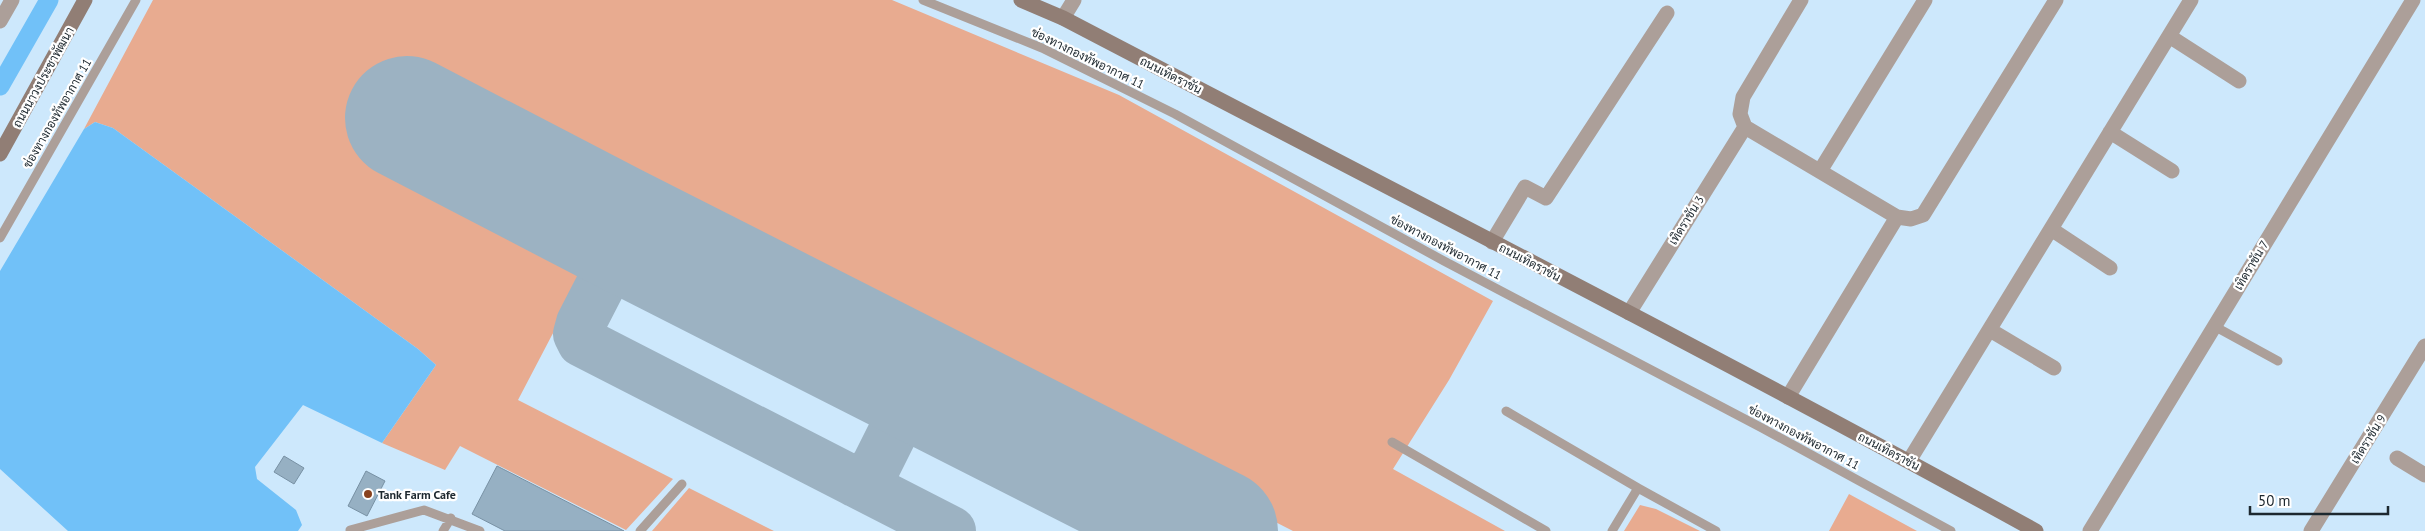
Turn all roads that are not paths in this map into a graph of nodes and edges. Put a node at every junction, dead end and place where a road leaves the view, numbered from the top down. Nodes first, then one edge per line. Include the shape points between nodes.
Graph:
1 (12, 0) edge
2 (85, 0) edge
3 (136, 0) edge
4 (924, 0) edge
5 (1021, 0) edge
6 (1074, 0) edge
7 (1801, 0) edge
8 (1925, 0) edge
9 (2056, 0) edge
10 (2191, 0) edge
11 (2413, 0) edge
12 (1667, 13) dead end
13 (1, 18) edge
14 (1063, 18) junction
15 (2169, 36) junction
16 (2238, 81) dead end
17 (1745, 127) junction
18 (2110, 132) junction
19 (0, 154) edge
20 (1820, 171) junction
21 (2172, 171) dead end
22 (1897, 217) junction
23 (2051, 229) junction
24 (0, 238) edge
25 (1492, 242) junction
26 (2110, 268) dead end
27 (1629, 313) junction
28 (2214, 326) junction
29 (1990, 330) junction
30 (2425, 346) edge
31 (2278, 361) dead end
32 (2054, 368) dead end
33 (1788, 397) junction
34 (1506, 411) dead end
35 (1392, 442) dead end
36 (2398, 458) dead end
37 (1909, 461) junction
38 (2425, 475) edge
39 (682, 484) dead end
40 (1638, 488) junction
41 (451, 518) junction
42 (351, 531) edge
43 (443, 531) edge
44 (480, 531) edge
45 (640, 531) edge
46 (1546, 531) edge
47 (1612, 531) edge
48 (1716, 531) edge
49 (1951, 531) edge
50 (2036, 531) edge
51 (2090, 531) edge
52 (2311, 531) edge

1 - 13 street
2 - 19 street, ถนนนาวงประชาพัฒนา
3 - 24 lane, ช่องทางกองทัพอากาศ 11
4 - 49 lane, ช่องทางกองทัพอากาศ 11 via 1042,48 1175,114
5 - 14 street, ถนนเทิดราชัน
6 - 14 street
7 - 17 street via 1742,97 1740,114
8 - 20 street
9 - 22 street via 1923,215 1911,219
10 - 15 street
11 - 28 street, เทิดราชัน 7
12 - 25 street via 1546,198 1525,187
14 - 25 street, ถนนเทิดราชัน
15 - 16 street
15 - 18 street
17 - 20 street
17 - 27 street, เทิดราชัน 3
18 - 21 street
18 - 23 street
20 - 22 street
22 - 33 street
23 - 26 street
23 - 29 street
25 - 27 street, ถนนเทิดราชัน
27 - 33 street, ถนนเทิดราชัน
28 - 31 lane
28 - 51 street, เทิดราชัน 7
29 - 32 street
29 - 37 street
30 - 52 street, เทิดราชัน 9
33 - 37 street, ถนนเทิดราชัน
34 - 40 lane
35 - 46 lane
36 - 38 street
37 - 50 street, ถนนเทิดราชัน
39 - 45 lane
40 - 47 lane
40 - 48 lane
41 - 42 lane via 424,510
41 - 43 lane
41 - 44 lane

